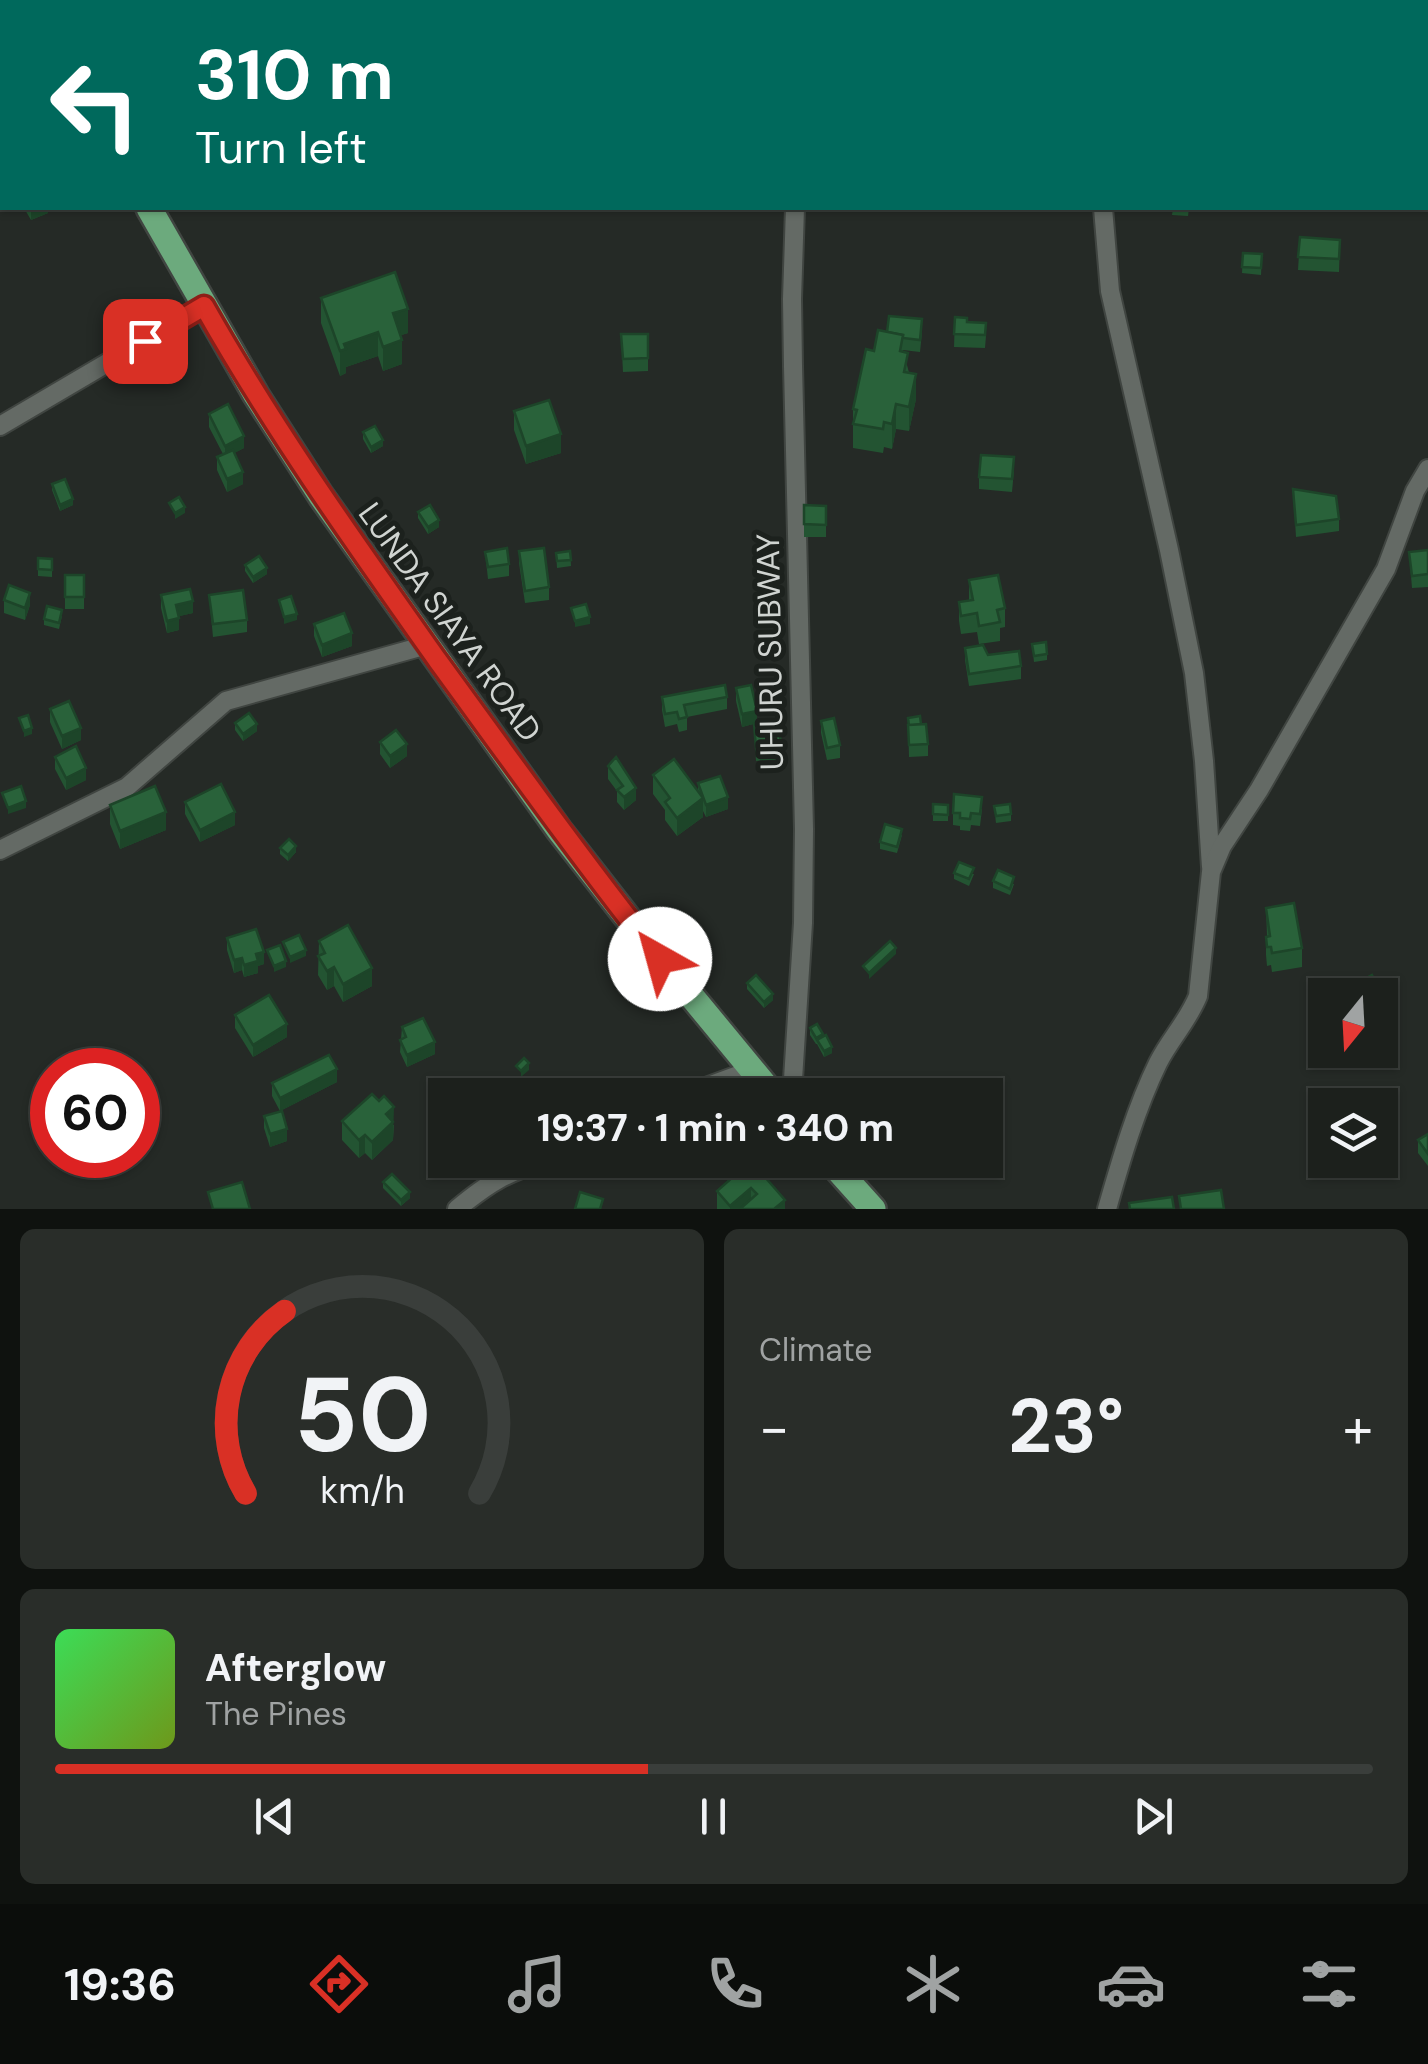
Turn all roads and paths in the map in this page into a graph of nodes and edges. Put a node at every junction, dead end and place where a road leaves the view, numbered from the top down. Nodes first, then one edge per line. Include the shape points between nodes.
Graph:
1 (150, 210) edge
2 (796, 210) edge
3 (1103, 210) edge
4 (204, 306) junction
5 (0, 426) edge
6 (1428, 469) edge
7 (427, 645) junction
8 (0, 850) edge
9 (1211, 872) junction
10 (752, 1070) junction
11 (730, 1078) edge
12 (759, 1078) edge
13 (793, 1078) edge
14 (498, 1178) edge
15 (845, 1178) edge
16 (457, 1209) edge
17 (873, 1209) edge
18 (1108, 1209) edge

1 - 4 main road, LUNDA SIAYA ROAD
2 - 13 street, UHURU SUBWAY via 792,299 804,828
3 - 9 street via 1110,291 1194,673
4 - 5 street
4 - 7 main road, LUNDA SIAYA ROAD via 321,496
6 - 9 street via 1386,570
7 - 8 street via 226,701 127,787
7 - 10 main road, LUNDA SIAYA ROAD via 559,830
9 - 18 street via 1198,996 1147,1086
10 - 11 street
10 - 12 main road, LUNDA SIAYA ROAD
14 - 16 street
15 - 17 main road

